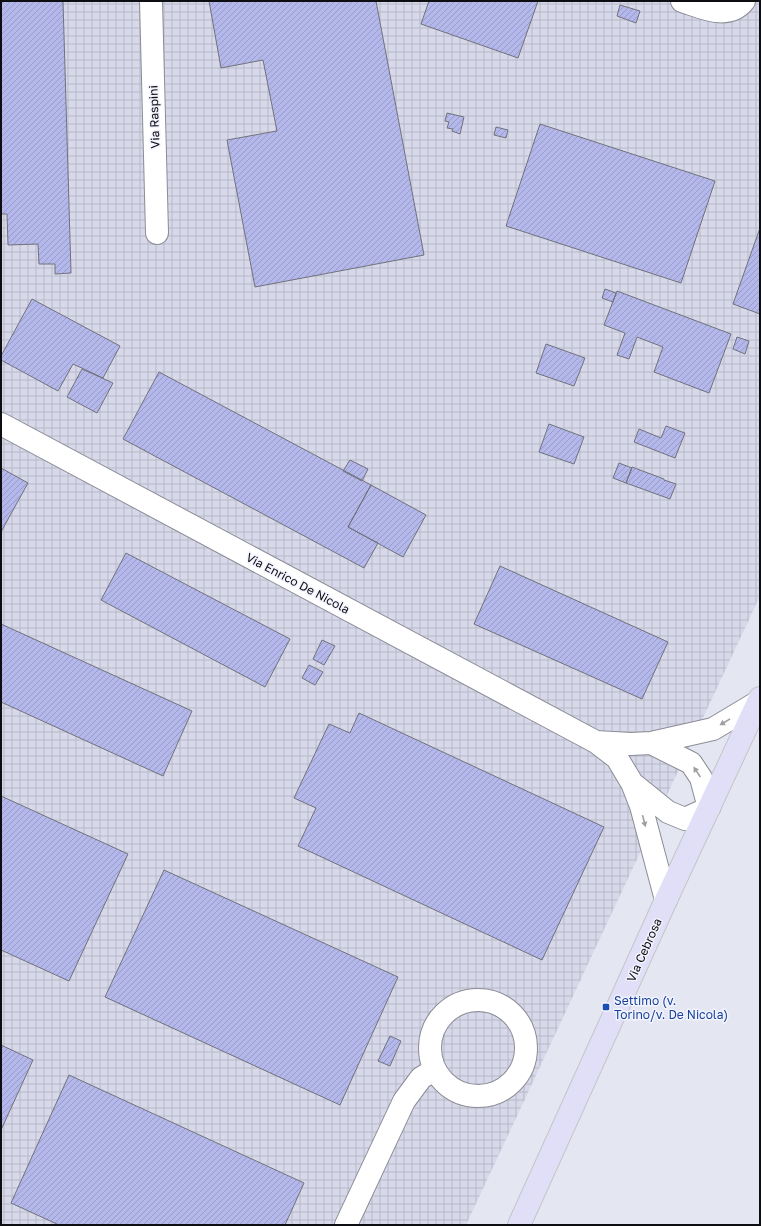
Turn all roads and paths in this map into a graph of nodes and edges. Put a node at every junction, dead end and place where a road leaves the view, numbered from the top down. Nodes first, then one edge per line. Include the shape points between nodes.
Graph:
1 (151, 1) edge
2 (682, 1) edge
3 (744, 1) edge
4 (157, 233) dead end
5 (1, 424) edge
6 (759, 700) edge
7 (596, 742) junction
8 (651, 743) junction
9 (632, 784) junction
10 (709, 808) junction
11 (666, 900) junction
12 (434, 1070) junction
13 (346, 1225) edge
14 (519, 1225) edge

1 - 4 street, Via Raspini
2 - 3 street via 715,12 728,12
5 - 7 street, Via Enrico De Nicola
6 -> 8 street, Via Enrico De Nicola via 713,729
6 - 10 main road, Via Cebrosa
7 - 8 street, Via Enrico De Nicola
7 - 9 street, Via Enrico De Nicola via 617,758
10 -> 8 street, Via Enrico De Nicola via 701,778 691,763
9 - 10 street, Via Enrico De Nicola via 668,812 685,819
9 -> 11 street, Via Enrico De Nicola via 641,806
10 - 11 main road, Via Cebrosa
11 - 14 main road, Via Cebrosa
12 - 12 street via 456,1091 471,1096 487,1096 502,1090 514,1081 523,1068 527,1053 526,1037 520,1022 498,1003 484,999 454,1005 434,1026 430,1041
12 - 13 street via 421,1078 404,1101

